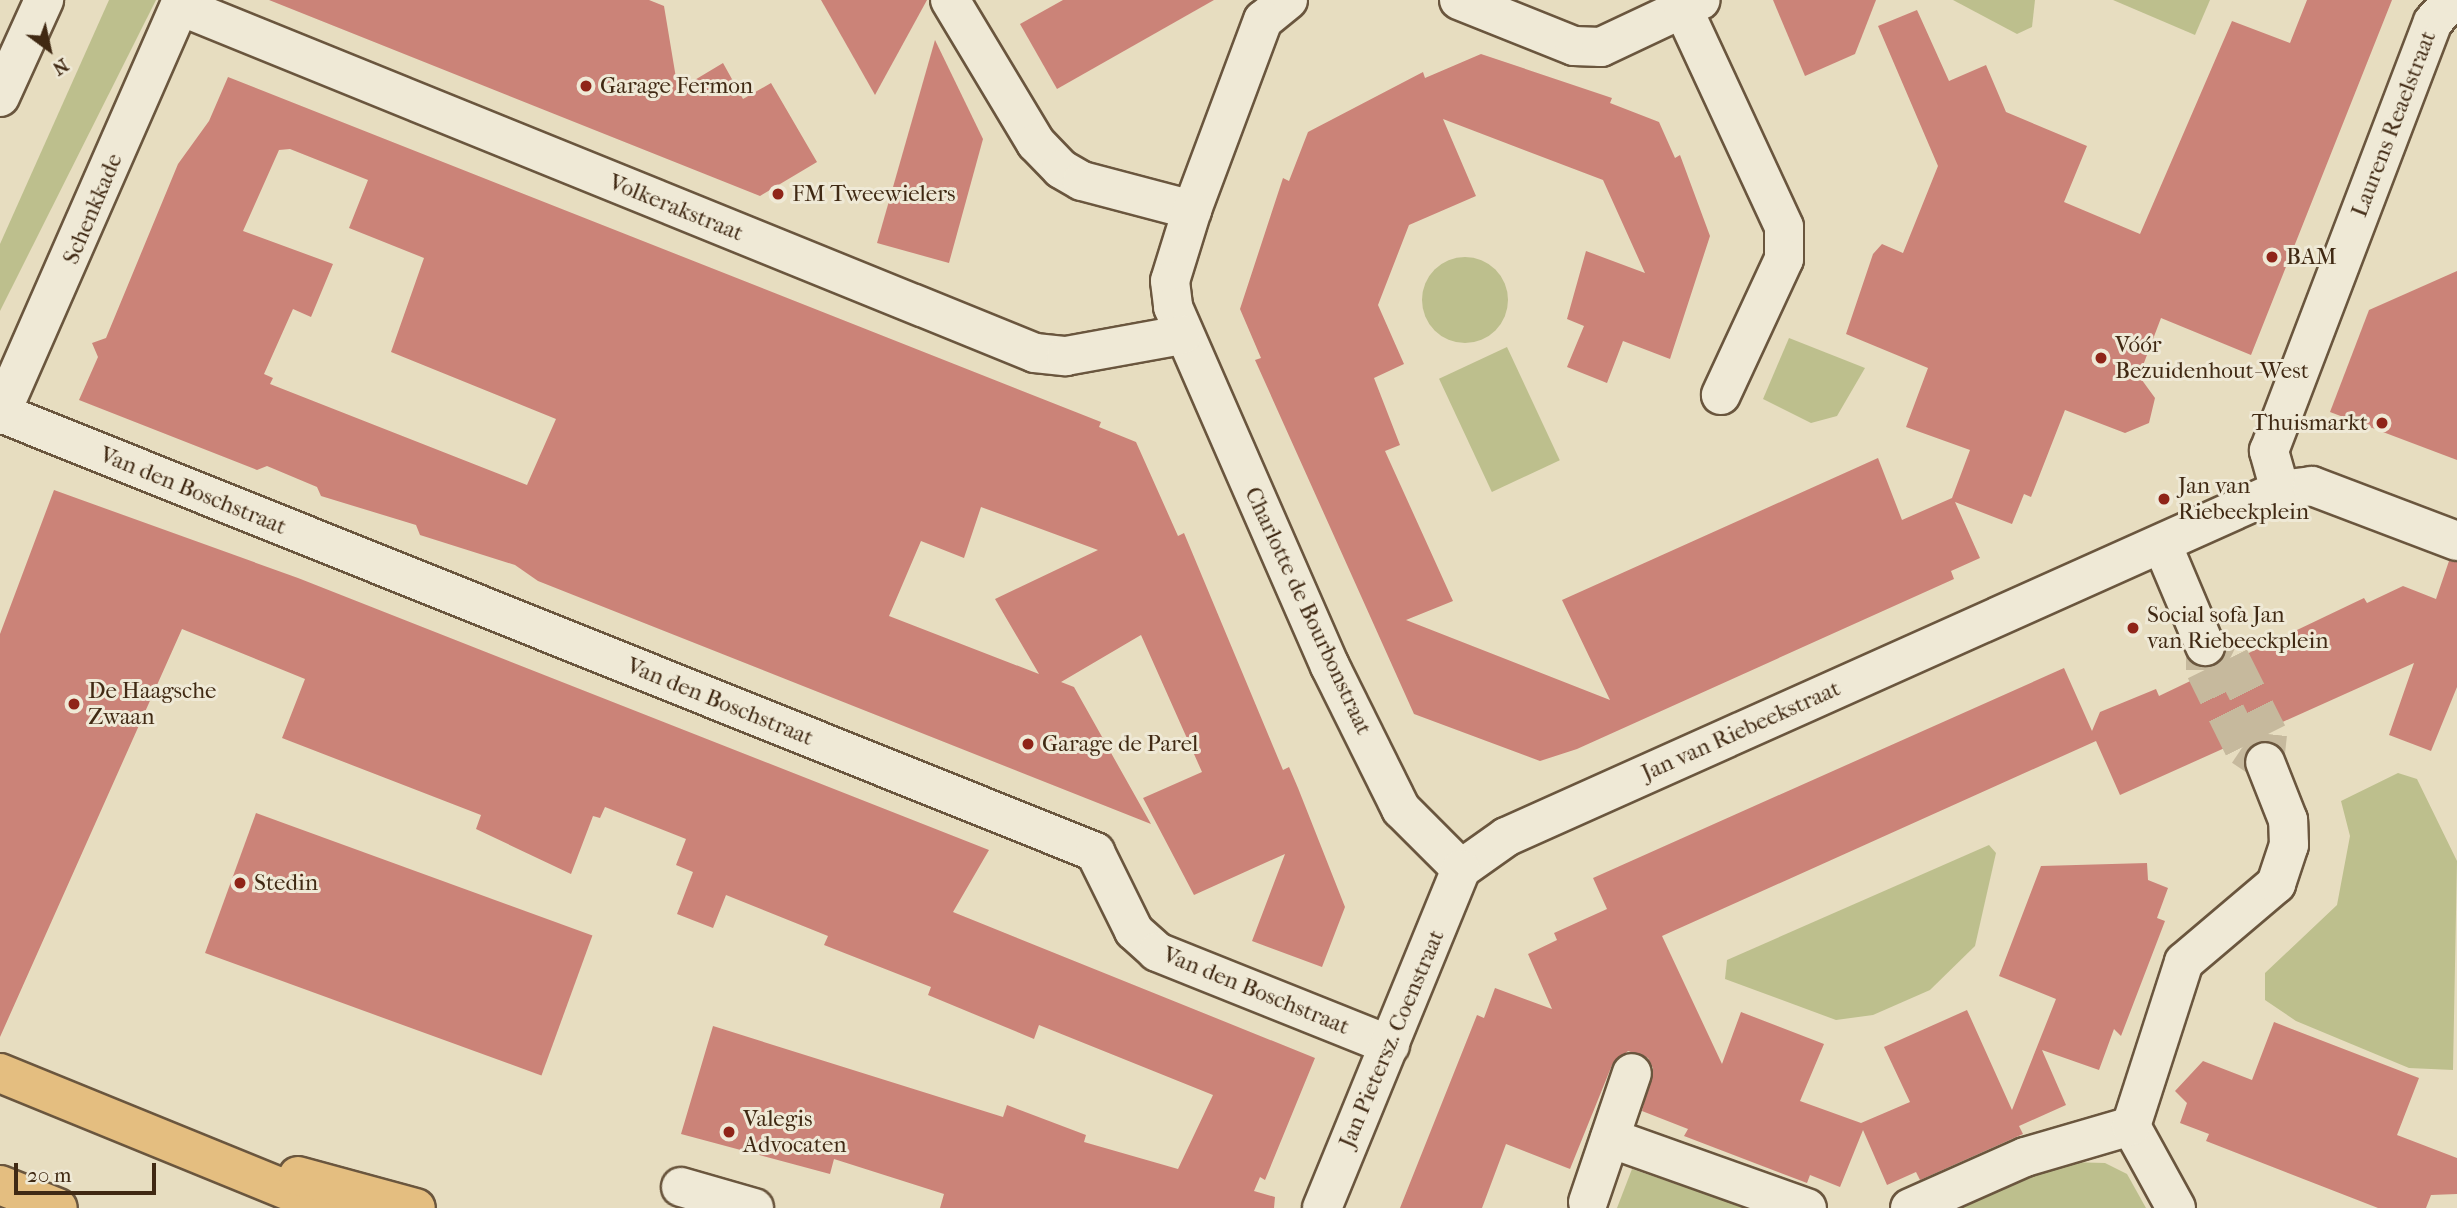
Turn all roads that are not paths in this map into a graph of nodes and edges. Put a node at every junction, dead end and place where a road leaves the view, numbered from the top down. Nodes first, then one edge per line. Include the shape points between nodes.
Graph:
1 (44, 0) edge
2 (950, 0) edge
3 (1288, 0) edge
4 (1459, 0) edge
5 (2452, 0) edge
6 (181, 3) edge
7 (1692, 5) edge
8 (0, 97) edge
9 (1192, 211) junction
10 (1182, 335) junction
11 (1721, 395) dead end
12 (1, 414) edge
13 (2280, 490) junction
14 (2457, 541) edge
15 (2162, 544) junction
16 (2205, 646) tunnel mouth
17 (2265, 762) dead end
18 (1461, 869) junction
19 (1390, 1045) junction
20 (0, 1073) edge
21 (1632, 1073) dead end
22 (2131, 1126) junction
23 (1610, 1139) junction
24 (181, 1145) junction
25 (0, 1185) edge
26 (681, 1187) dead end
27 (1588, 1202) dead end
28 (58, 1208) edge
29 (330, 1208) edge
30 (416, 1208) edge
31 (754, 1208) edge
32 (1322, 1208) edge
33 (1808, 1208) edge
34 (1910, 1208) edge
35 (2176, 1208) edge

1 - 8 street
2 - 9 street via 1036,143 1061,169 1082,181
3 - 9 street, Charlotte de Bourbonstraat via 1263,20
4 - 7 street via 1574,46 1601,47
5 - 13 street, Laurens Reaelstraat via 2433,22 2269,452
6 - 10 street, Volkerakstraat via 1035,353 1066,356
6 - 12 street, Schenkkade
7 - 11 street via 1784,227 1784,259
9 - 10 street, Charlotte de Bourbonstraat via 1170,281
10 - 18 street, Charlotte de Bourbonstraat via 1401,809
12 - 19 street, Van den Boschstraat via 1095,852 1134,931 1157,952
13 - 14 street via 2312,486
13 - 15 street
15 - 16 street
15 - 18 street, Jan van Riebeekstraat via 1506,837
17 - 22 street via 2288,820 2289,845 2276,884 2184,962
18 - 19 street, Jan Pietersz. Coenstraat
19 - 32 street, Jan Pietersz. Coenstraat
20 - 24 main road
21 - 23 street
22 - 34 street via 2025,1157
22 - 35 street
23 - 27 street
23 - 33 street
24 - 29 main road
24 - 30 main road
25 - 28 main road
26 - 31 street

